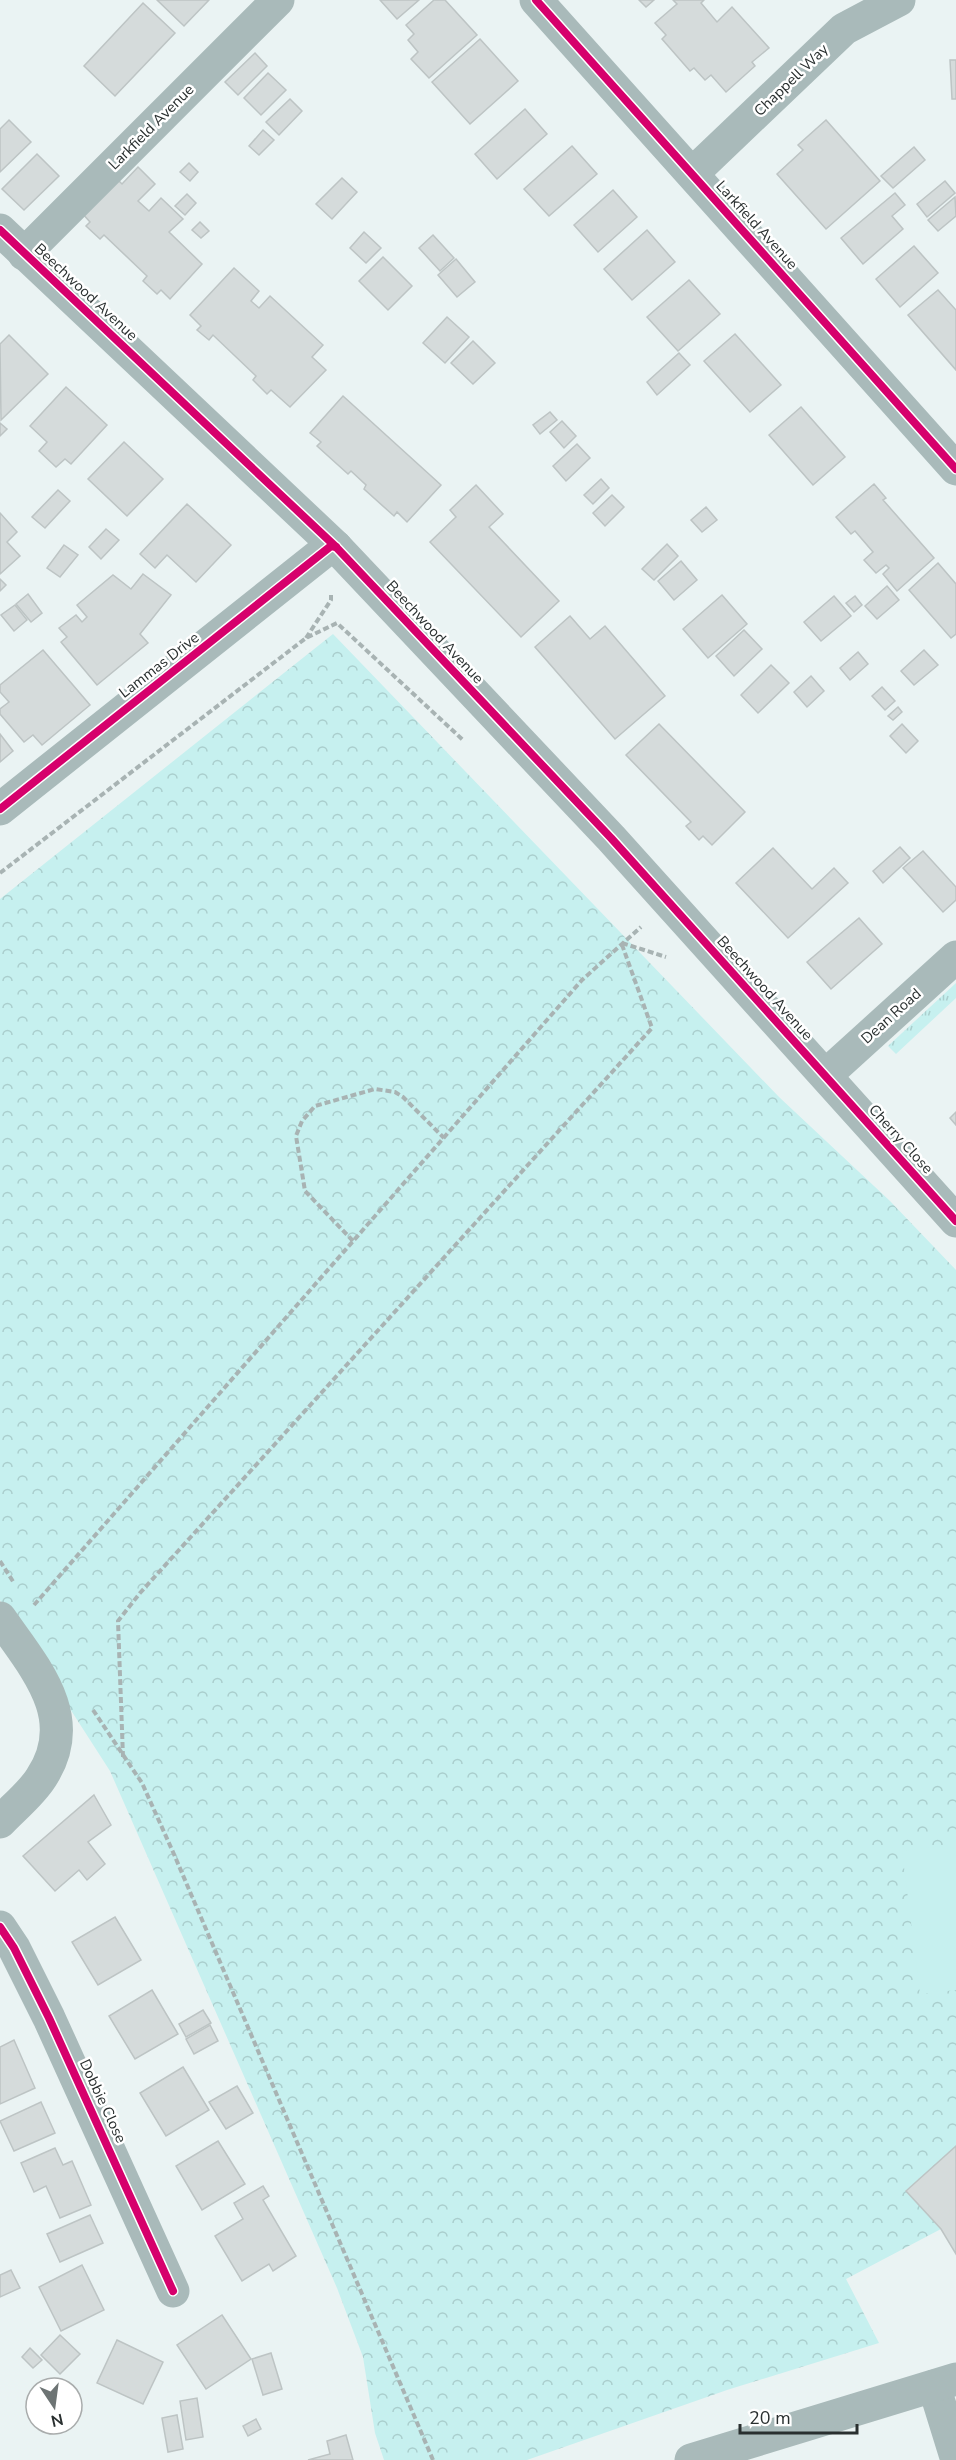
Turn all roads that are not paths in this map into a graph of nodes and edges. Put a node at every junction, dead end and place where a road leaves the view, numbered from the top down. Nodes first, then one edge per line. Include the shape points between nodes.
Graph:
1 (278, 0) edge
2 (536, 0) edge
3 (899, 0) edge
4 (693, 173) junction
5 (0, 230) edge
6 (24, 254) junction
7 (956, 469) edge
8 (336, 547) junction
9 (0, 808) edge
10 (956, 957) edge
11 (826, 1075) junction
12 (956, 1221) edge
13 (15, 1613) edge
14 (0, 1822) edge
15 (0, 1927) edge
16 (173, 2291) dead end
17 (945, 2383) edge
18 (956, 2457) edge
19 (691, 2460) edge

1 - 6 street, Larkfield Avenue
2 - 4 street, Larkfield Avenue
3 - 4 street, Chappell Way via 844,29
4 - 7 street, Larkfield Avenue
5 - 6 street, Beechwood Avenue
6 - 8 street, Beechwood Avenue
8 - 9 street, Lammas Drive via 331,546
8 - 11 street, Beechwood Avenue via 611,838
10 - 11 street, Dean Road
11 - 12 street, Cherry Close
13 - 14 street via 56,1710 58,1736 53,1757 40,1780
15 - 16 street, Dobbie Close via 15,1948 49,2018
17 - 18 street
17 - 19 street

